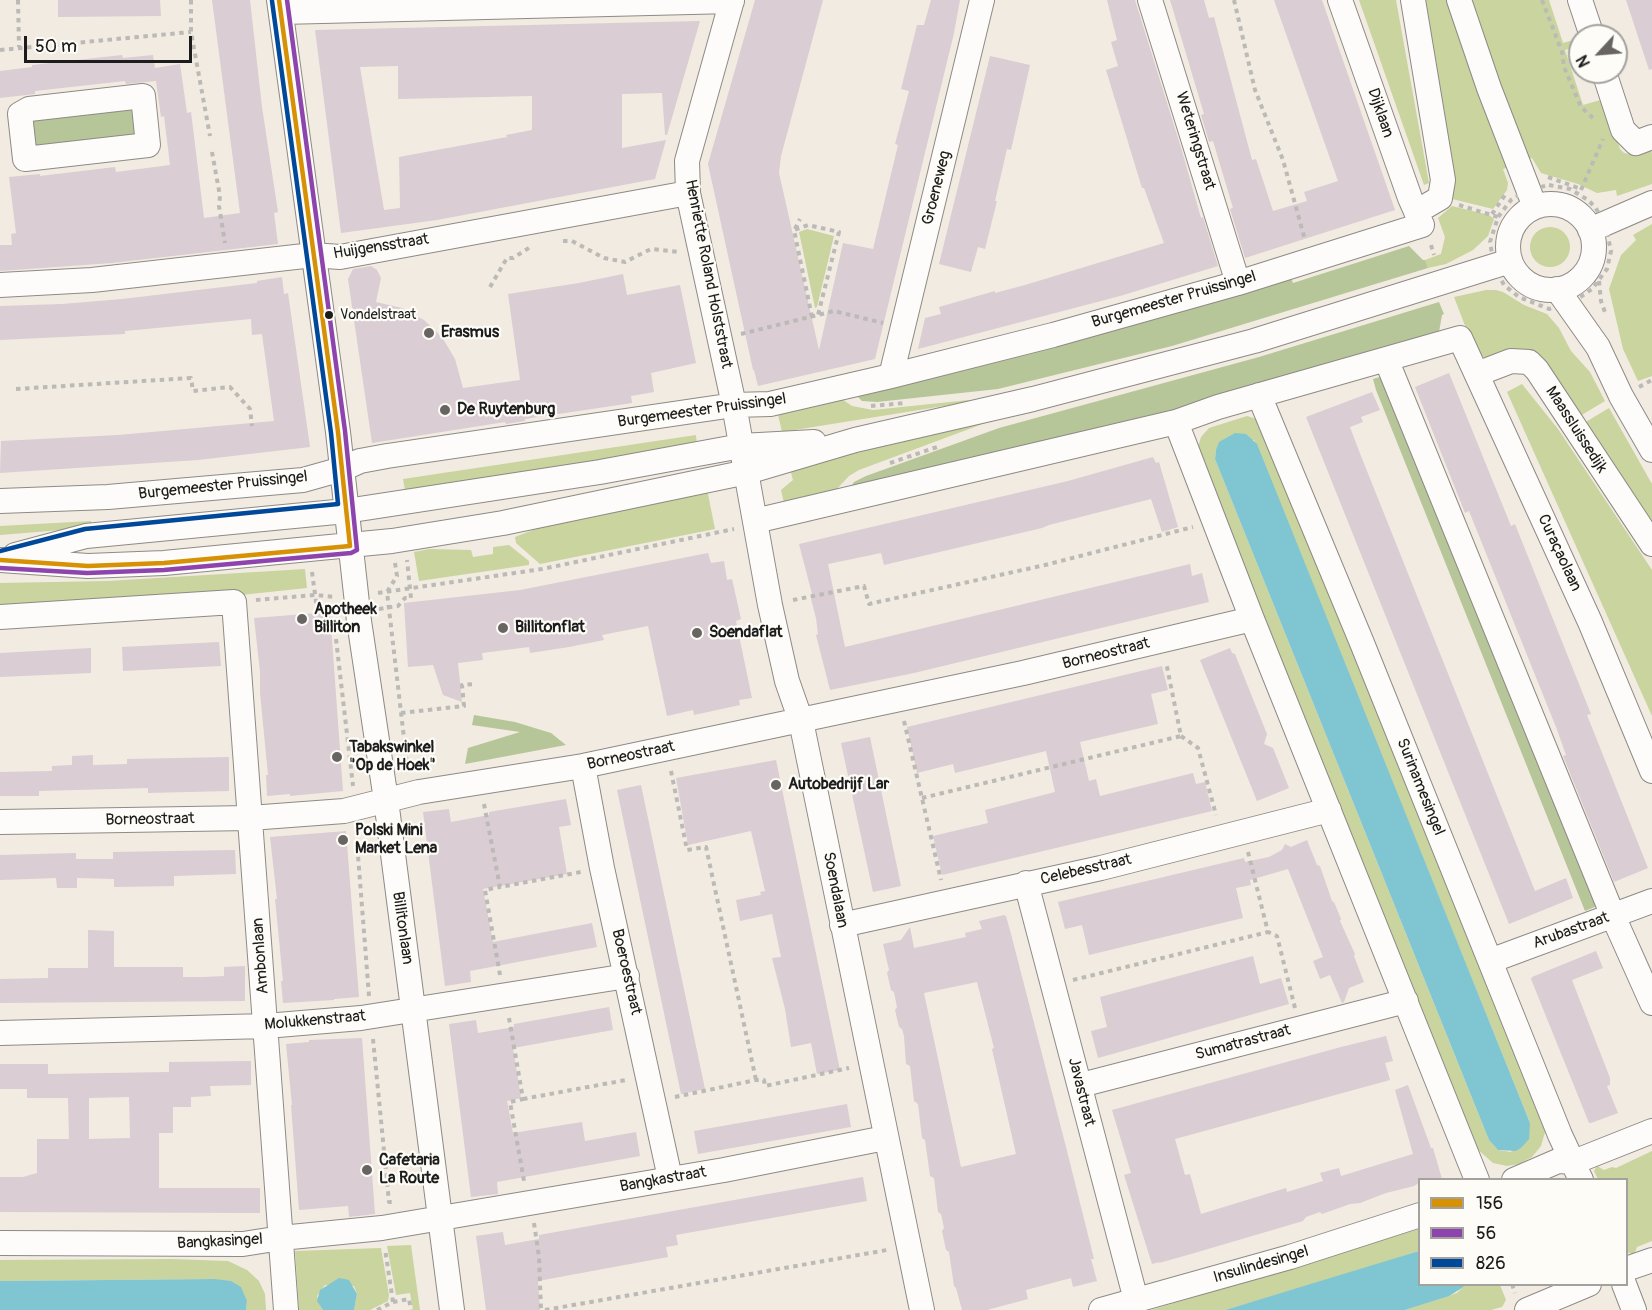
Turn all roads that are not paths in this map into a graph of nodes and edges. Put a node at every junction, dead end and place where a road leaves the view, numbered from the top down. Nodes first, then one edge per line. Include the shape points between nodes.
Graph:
1 (982, 0) edge
2 (1150, 0) edge
3 (1340, 0) edge
4 (1413, 0) edge
5 (1459, 0) edge
6 (1580, 0) edge
7 (732, 1) edge
8 (280, 6) edge
9 (1588, 24) edge
10 (1608, 84) edge
11 (10, 114) edge
12 (1652, 137) edge
13 (688, 193) junction
14 (1652, 203) edge
15 (1535, 207) junction
16 (1419, 219) junction
17 (1590, 230) junction
18 (313, 255) junction
19 (1502, 263) junction
20 (1238, 283) junction
21 (0, 285) edge
22 (1577, 290) junction
23 (1386, 359) junction
24 (1477, 374) junction
25 (891, 376) junction
26 (1259, 395) junction
27 (734, 405) junction
28 (1176, 422) junction
29 (855, 440) junction
30 (741, 446) junction
31 (1652, 450) edge
32 (342, 470) junction
33 (747, 472) junction
34 (0, 501) edge
35 (346, 511) junction
36 (755, 522) junction
37 (1652, 544) edge
38 (350, 546) junction
39 (0, 559) edge
40 (0, 617) edge
41 (1252, 619) junction
42 (801, 721) junction
43 (583, 766) junction
44 (1652, 771) edge
45 (386, 801) junction
46 (1329, 810) junction
47 (250, 818) junction
48 (0, 822) edge
49 (1026, 884) junction
50 (1652, 901) edge
51 (1613, 916) junction
52 (842, 925) junction
53 (1490, 961) junction
54 (627, 976) junction
55 (1406, 1000) junction
56 (1652, 1003) edge
57 (413, 1010) junction
58 (266, 1026) junction
59 (0, 1033) edge
60 (1081, 1085) junction
61 (1652, 1131) edge
62 (885, 1138) junction
63 (1577, 1171) edge
64 (670, 1178) junction
65 (1477, 1178) edge
66 (1516, 1178) edge
67 (1418, 1215) edge
68 (440, 1219) junction
69 (282, 1238) junction
70 (0, 1243) edge
71 (1652, 1260) edge
72 (1628, 1268) edge
73 (1584, 1286) edge
74 (1625, 1286) edge
75 (1136, 1300) junction
76 (286, 1310) edge
77 (452, 1310) edge
78 (922, 1310) edge
79 (1101, 1310) edge
80 (1528, 1310) edge
81 (1634, 1310) edge

1 - 25 street, Groeneweg
2 - 20 street, Weteringstraat
3 - 16 street, Dijklaan
4 - 16 street via 1443,180 1440,198
5 - 15 street
6 - 9 street
7 - 8 street
7 - 13 street, Henriette Roland Holststraat via 687,161
8 - 18 street
10 - 12 street via 1623,130 1636,143
11 - 11 street via 26,159 148,145 143,96
13 - 18 street, Huijgensstraat via 340,257
13 - 27 street, Henriette Roland Holststraat
14 - 17 street
15 - 17 street via 1567,207
15 - 19 street via 1515,223
16 - 20 street, Burgemeester Pruissingel
17 - 22 street via 1592,257
18 - 21 street, Huijgensstraat via 92,280
18 - 32 street
19 - 22 street via 1529,283 1547,290
19 - 29 street via 1254,341 1033,399
20 - 25 street, Burgemeester Pruissingel
22 - 31 street via 1594,317 1598,347 1617,388
23 - 24 street, Curaçaolaan via 1460,338
23 - 26 street
23 - 51 street
24 - 37 street, Maassluissedijk via 1511,361 1529,362
24 - 44 street, Curaçaolaan via 1590,622
25 - 27 street, Burgemeester Pruissingel via 770,404
26 - 28 street
26 - 53 street, Surinamesingel
27 - 30 street, Henriette Roland Holststraat
27 - 32 street, Burgemeester Pruissingel via 387,456 360,461
28 - 36 street
28 - 41 street
29 - 30 street
29 - 33 street
30 - 33 street, Henriette Roland Holststraat
30 - 35 street
32 - 34 street, Burgemeester Pruissingel via 303,480 244,486
32 - 35 street
33 - 36 street, Soendalaan
33 - 38 street via 503,523
35 - 38 street, Billitonlaan
35 - 39 street via 86,536
36 - 42 street, Soendalaan via 787,681
38 - 39 street via 88,566
38 - 45 street, Billitonlaan
40 - 47 street, Ambonlaan via 234,602
41 - 42 street, Borneostraat via 1023,674
41 - 46 street
42 - 43 street, Borneostraat
42 - 52 street, Soendalaan
43 - 45 street, Borneostraat via 419,792
43 - 54 street, Boeroestraat
45 - 47 street, Borneostraat via 344,811
45 - 57 street, Billitonlaan
46 - 49 street, Celebesstraat
46 - 55 street
47 - 48 street, Borneostraat
47 - 58 street, Ambonlaan
49 - 52 street, Celebesstraat
49 - 60 street, Javastraat
50 - 51 street, Arubastraat
51 - 53 street, Arubastraat
51 - 56 street
52 - 62 street, Soendalaan
53 - 63 street, Surinamesingel
54 - 57 street, Molukkenstraat
54 - 64 street, Boeroestraat
55 - 60 street, Sumatrastraat
55 - 65 street
57 - 58 street, Molukkenstraat
57 - 68 street, Billitonlaan
58 - 59 street, Molukkenstraat
58 - 69 street, Ambonlaan
60 - 75 street, Javastraat
61 - 63 street
62 - 64 street, Bangkastraat
62 - 78 street, Soendalaan
63 - 66 street via 1558,1161
64 - 68 street, Bangkastraat
67 - 75 street, Insulindesingel via 1290,1257
68 - 69 street, Bangkasingel
68 - 77 street, Billitonlaan
69 - 70 street, Bangkasingel via 243,1244
69 - 76 street, Ambonlaan
71 - 72 street
73 - 80 street
74 - 81 street
75 - 79 street, Insulindesingel

